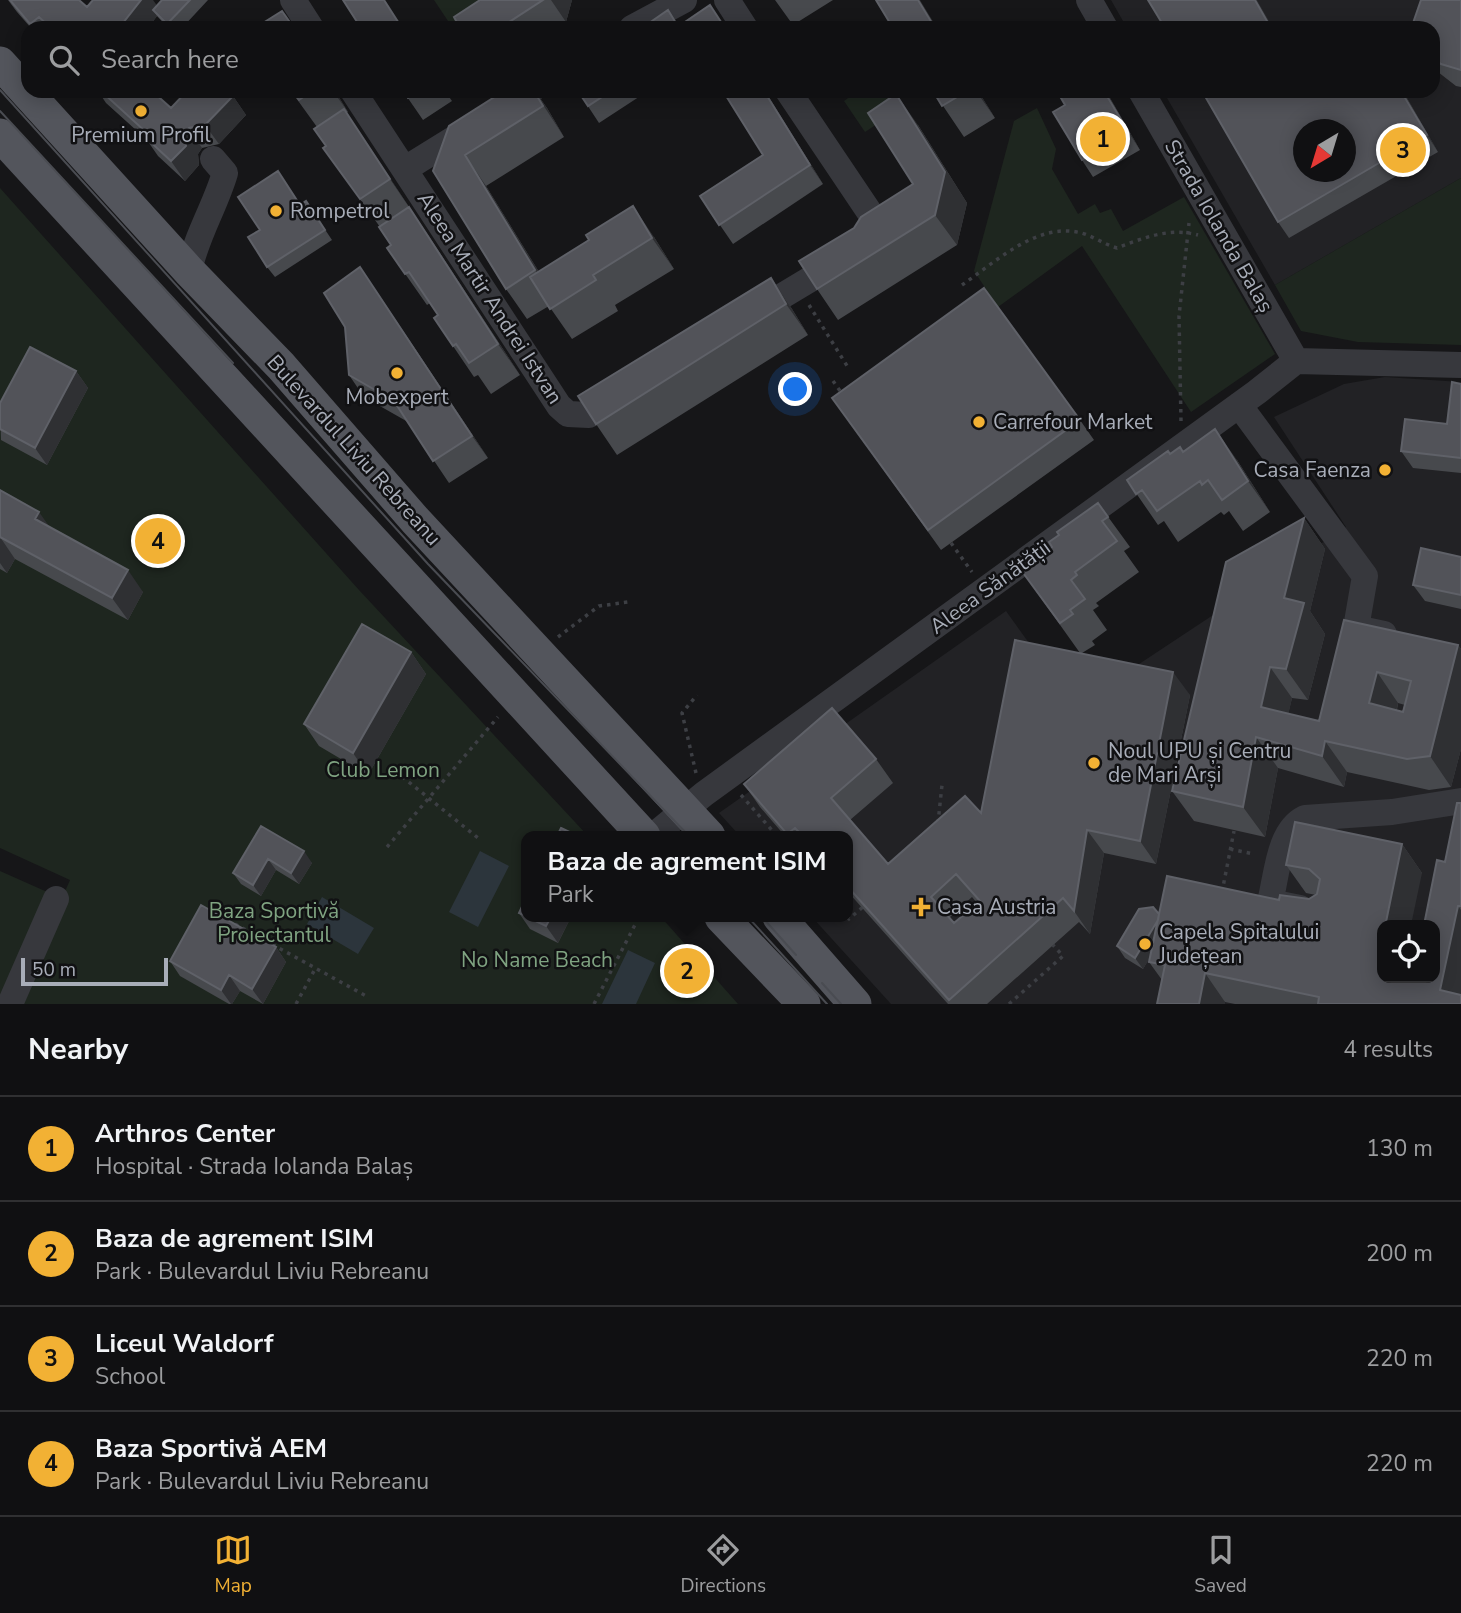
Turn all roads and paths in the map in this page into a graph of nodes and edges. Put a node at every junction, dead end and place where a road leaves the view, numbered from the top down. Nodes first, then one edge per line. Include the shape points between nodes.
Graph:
1 (293, 0) edge
2 (684, 0) edge
3 (727, 0) edge
4 (1088, 0) edge
5 (650, 6) edge
6 (306, 21) edge
7 (638, 21) edge
8 (741, 21) edge
9 (1101, 21) edge
10 (0, 63) edge
11 (21, 86) edge
12 (32, 98) edge
13 (358, 98) edge
14 (520, 98) edge
15 (793, 98) edge
16 (1145, 98) edge
17 (0, 135) edge
18 (213, 159) dead end
19 (405, 169) junction
20 (1191, 211) dead end
21 (1188, 232) junction
22 (1207, 237) dead end
23 (189, 271) junction
24 (962, 285) dead end
25 (798, 288) junction
26 (728, 329) edge
27 (1296, 360) junction
28 (1461, 365) edge
29 (849, 369) dead end
30 (833, 381) dead end
31 (636, 386) edge
32 (848, 401) edge
33 (1239, 405) junction
34 (1181, 423) dead end
35 (951, 543) dead end
36 (973, 574) dead end
37 (628, 602) dead end
38 (556, 638) dead end
39 (1409, 639) edge
40 (697, 695) dead end
41 (502, 713) dead end
42 (389, 766) dead end
43 (696, 775) dead end
44 (943, 785) dead end
45 (740, 793) dead end
46 (429, 798) junction
47 (1461, 801) edge
48 (685, 809) junction
49 (639, 831) edge
50 (659, 831) edge
51 (705, 831) edge
52 (773, 831) edge
53 (938, 831) edge
54 (1234, 831) edge
55 (478, 838) dead end
56 (387, 848) dead end
57 (1230, 849) junction
58 (1254, 854) dead end
59 (1220, 899) edge
60 (56, 900) dead end
61 (868, 902) edge
62 (1325, 913) edge
63 (853, 915) edge
64 (226, 919) edge
65 (636, 922) edge
66 (726, 922) edge
67 (783, 922) edge
68 (1053, 945) dead end
69 (315, 968) junction
70 (368, 997) dead end
71 (10, 1004) edge
72 (296, 1004) edge
73 (594, 1004) edge
74 (804, 1004) edge
75 (855, 1004) edge
76 (1009, 1004) edge

1 - 6 street
2 - 5 street
3 - 8 street
4 - 9 street
5 - 7 street
10 - 11 main road, Bulevardul Liviu Rebreanu
12 - 23 main road, Bulevardul Liviu Rebreanu
13 - 19 street, Aleea Martir Andrei Istvan
14 - 19 street
15 - 25 street via 872,216 874,227 867,246
16 - 27 street, Strada Iolanda Balaș
17 - 49 main road
18 - 23 street via 225,173 193,248
19 - 31 street, Aleea Martir Andrei Istvan via 559,406 568,414 589,415
20 - 21 path
21 - 22 path
21 - 24 path via 1143,238 1117,248 1080,232 1057,229 1015,247
21 - 34 path via 1179,316
23 - 48 main road, Bulevardul Liviu Rebreanu
25 - 26 street
25 - 29 path
27 - 28 street
27 - 33 street, Aleea Sănătății
30 - 32 path
33 - 39 street via 1365,576 1356,628
33 - 48 street, Aleea Sănătății
35 - 36 path
37 - 38 path via 599,606
40 - 43 path via 682,713
41 - 46 path
42 - 46 path
44 - 53 path
45 - 52 path
46 - 55 path
46 - 56 path
47 - 62 street via 1297,822 1286,836 1270,902
48 - 50 street, Aleea Sănătății
48 - 51 main road, Bulevardul Liviu Rebreanu
54 - 57 path
57 - 58 path
57 - 59 path
60 - 71 street
61 - 63 path
64 - 69 path
65 - 73 path
66 - 74 main road
67 - 75 main road
68 - 76 path via 1063,956
69 - 70 path
69 - 72 path

